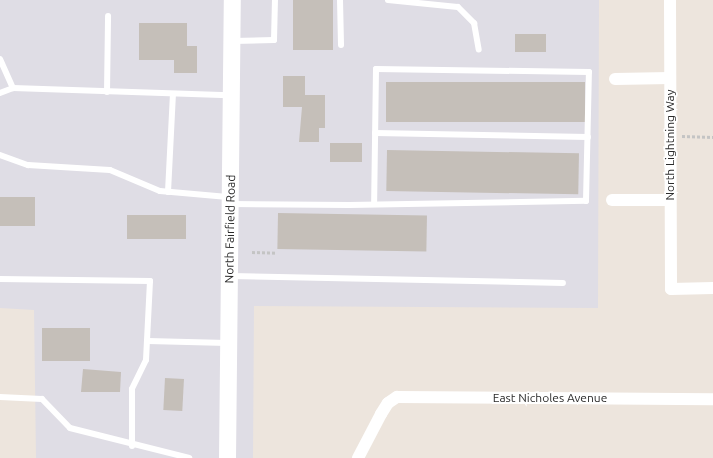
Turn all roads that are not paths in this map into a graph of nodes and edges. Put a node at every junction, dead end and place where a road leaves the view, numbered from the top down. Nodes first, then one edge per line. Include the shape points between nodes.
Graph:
1 (232, 0) edge
2 (275, 0) edge
3 (340, 0) edge
4 (388, 0) edge
5 (670, 0) edge
6 (108, 16) dead end
7 (231, 41) junction
8 (341, 45) dead end
9 (479, 50) dead end
10 (0, 59) edge
11 (670, 78) junction
12 (615, 79) dead end
13 (13, 88) junction
14 (107, 92) junction
15 (0, 93) edge
16 (173, 94) junction
17 (230, 95) junction
18 (375, 133) junction
19 (588, 137) junction
20 (0, 155) edge
21 (168, 192) junction
22 (612, 200) dead end
23 (670, 200) junction
24 (230, 201) junction
25 (374, 204) junction
26 (229, 276) junction
27 (0, 279) edge
28 (563, 283) dead end
29 (713, 288) edge
30 (148, 341) junction
31 (229, 343) junction
32 (0, 397) edge
33 (713, 399) edge
34 (132, 446) junction
35 (189, 458) edge
36 (223, 458) edge
37 (227, 458) edge
38 (358, 458) edge

1 - 7 main road, North Fairfield Road
2 - 7 lane via 274,40
3 - 8 lane
4 - 9 lane via 458,6 474,23
5 - 11 street, North Lightning Way
6 - 14 lane
7 - 17 main road, North Fairfield Road
10 - 13 lane
11 - 12 street
11 - 23 street, North Lightning Way
13 - 14 lane
13 - 15 lane
14 - 16 lane
16 - 17 lane
16 - 21 lane
17 - 24 main road, North Fairfield Road
18 - 19 lane
18 - 19 lane via 376,69 589,72
18 - 25 lane
19 - 25 lane via 586,201
20 - 21 lane via 28,165 110,170
21 - 24 lane
22 - 23 street
23 - 29 street, North Lightning Way via 671,289
24 - 25 lane
24 - 26 main road, North Fairfield Road
26 - 28 lane
26 - 31 main road, North Fairfield Road
27 - 30 lane via 150,281
30 - 31 lane
30 - 34 lane via 146,360 132,389
31 - 37 main road, North Fairfield Road
32 - 34 lane via 42,399 70,428
33 - 38 street, East Nicholes Avenue via 397,397 388,403
34 - 35 lane
36 - 37 lane

